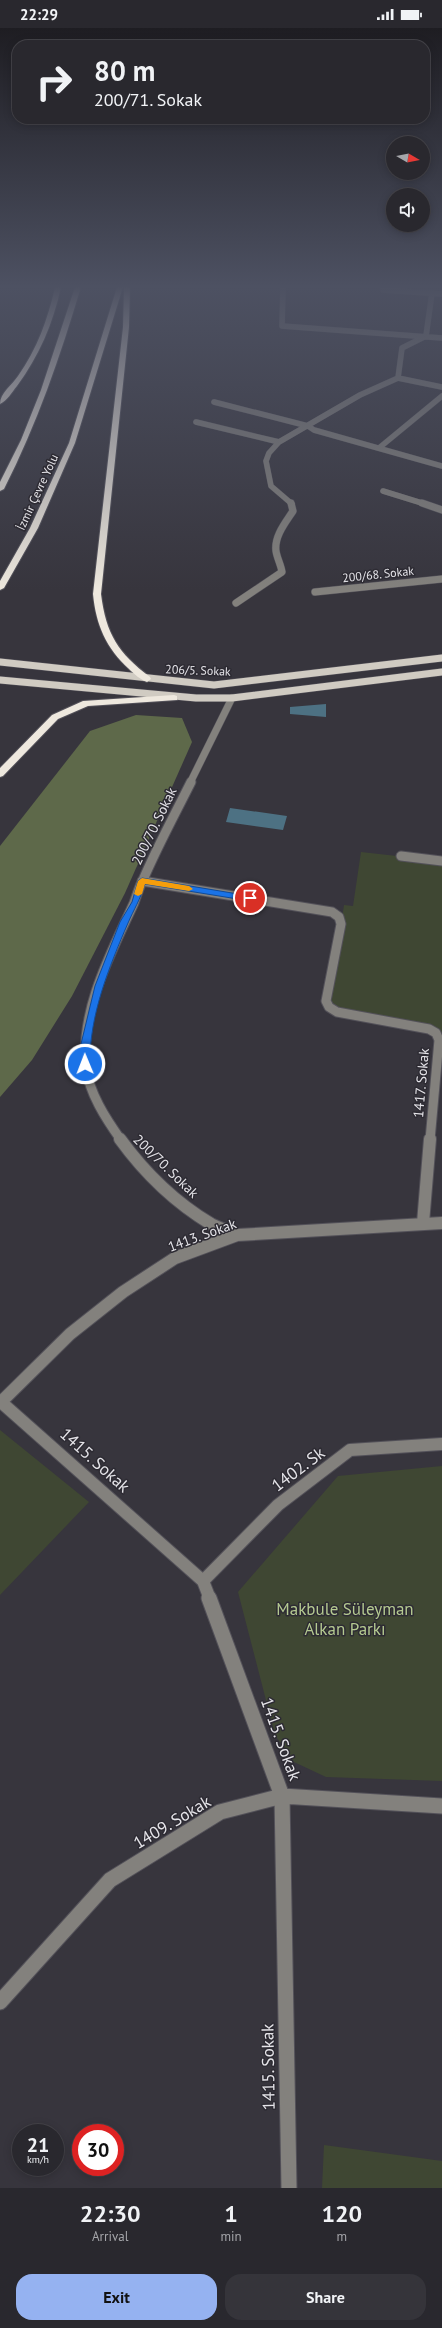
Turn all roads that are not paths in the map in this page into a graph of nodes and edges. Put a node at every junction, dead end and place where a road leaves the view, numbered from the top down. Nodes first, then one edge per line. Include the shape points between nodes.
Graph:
1 (14, 388) edge
2 (47, 388) edge
3 (89, 388) edge
4 (119, 388) edge
5 (376, 388) edge
6 (442, 396) edge
7 (0, 402) edge
8 (214, 402) dead end
9 (196, 422) dead end
10 (308, 426) junction
11 (279, 442) junction
12 (379, 448) junction
13 (442, 466) edge
14 (0, 489) edge
15 (383, 491) dead end
16 (442, 510) edge
17 (442, 579) edge
18 (0, 588) edge
19 (315, 592) dead end
20 (236, 603) dead end
21 (442, 658) edge
22 (0, 662) edge
23 (442, 672) edge
24 (147, 679) junction
25 (0, 680) edge
26 (174, 698) junction
27 (232, 698) junction
28 (0, 774) edge
29 (401, 856) dead end
30 (442, 861) edge
31 (142, 881) junction
32 (422, 1223) junction
33 (442, 1223) edge
34 (237, 1235) junction
35 (0, 1402) edge
36 (442, 1444) edge
37 (203, 1581) junction
38 (282, 1796) junction
39 (442, 1806) edge
40 (0, 2002) edge
41 (289, 2188) edge

1 - 7 highway
2 - 14 highway via 22,450
3 - 18 highway, İzmir Çevre Yolu via 72,443 34,528
4 - 24 highway via 97,594 98,614 104,634 128,665
5 - 10 street
6 - 12 street
8 - 10 street
9 - 11 street
10 - 11 street
10 - 12 street via 314,430
11 - 20 street via 269,453 266,461 271,486 291,502 293,511 281,530 275,549 282,564 282,572
12 - 13 street
15 - 16 street
17 - 19 street, 200/68. Sokak
21 - 24 main road, 206/5. Sokak via 231,684 196,684
22 - 24 main road, 206/5. Sokak
23 - 27 main road, 206/5. Sokak
25 - 26 main road, 206/5. Sokak
26 - 27 main road, 206/5. Sokak
26 - 28 highway via 86,703 55,717
27 - 31 street, 200/70. Sokak
29 - 30 street
31 - 32 street, 1417. Sokak via 328,910 336,914 341,924 326,1000 329,1007 337,1012 429,1029 436,1033 439,1038
31 - 34 street, 200/70. Sokak via 136,902 124,922 94,1002 85,1044 85,1064 90,1087 106,1120 127,1149 147,1170 195,1213
32 - 33 street, 1413. Sokak
32 - 34 street, 1413. Sokak
34 - 35 street, 1413. Sokak via 175,1258 123,1292 70,1334
35 - 37 street, 1415. Sokak
36 - 37 street, 1402. Sk via 350,1450 278,1505
37 - 38 street, 1415. Sokak
38 - 39 street, 1409. Sokak
38 - 40 street, 1409. Sokak via 220,1812 110,1880
38 - 41 street, 1415. Sokak

